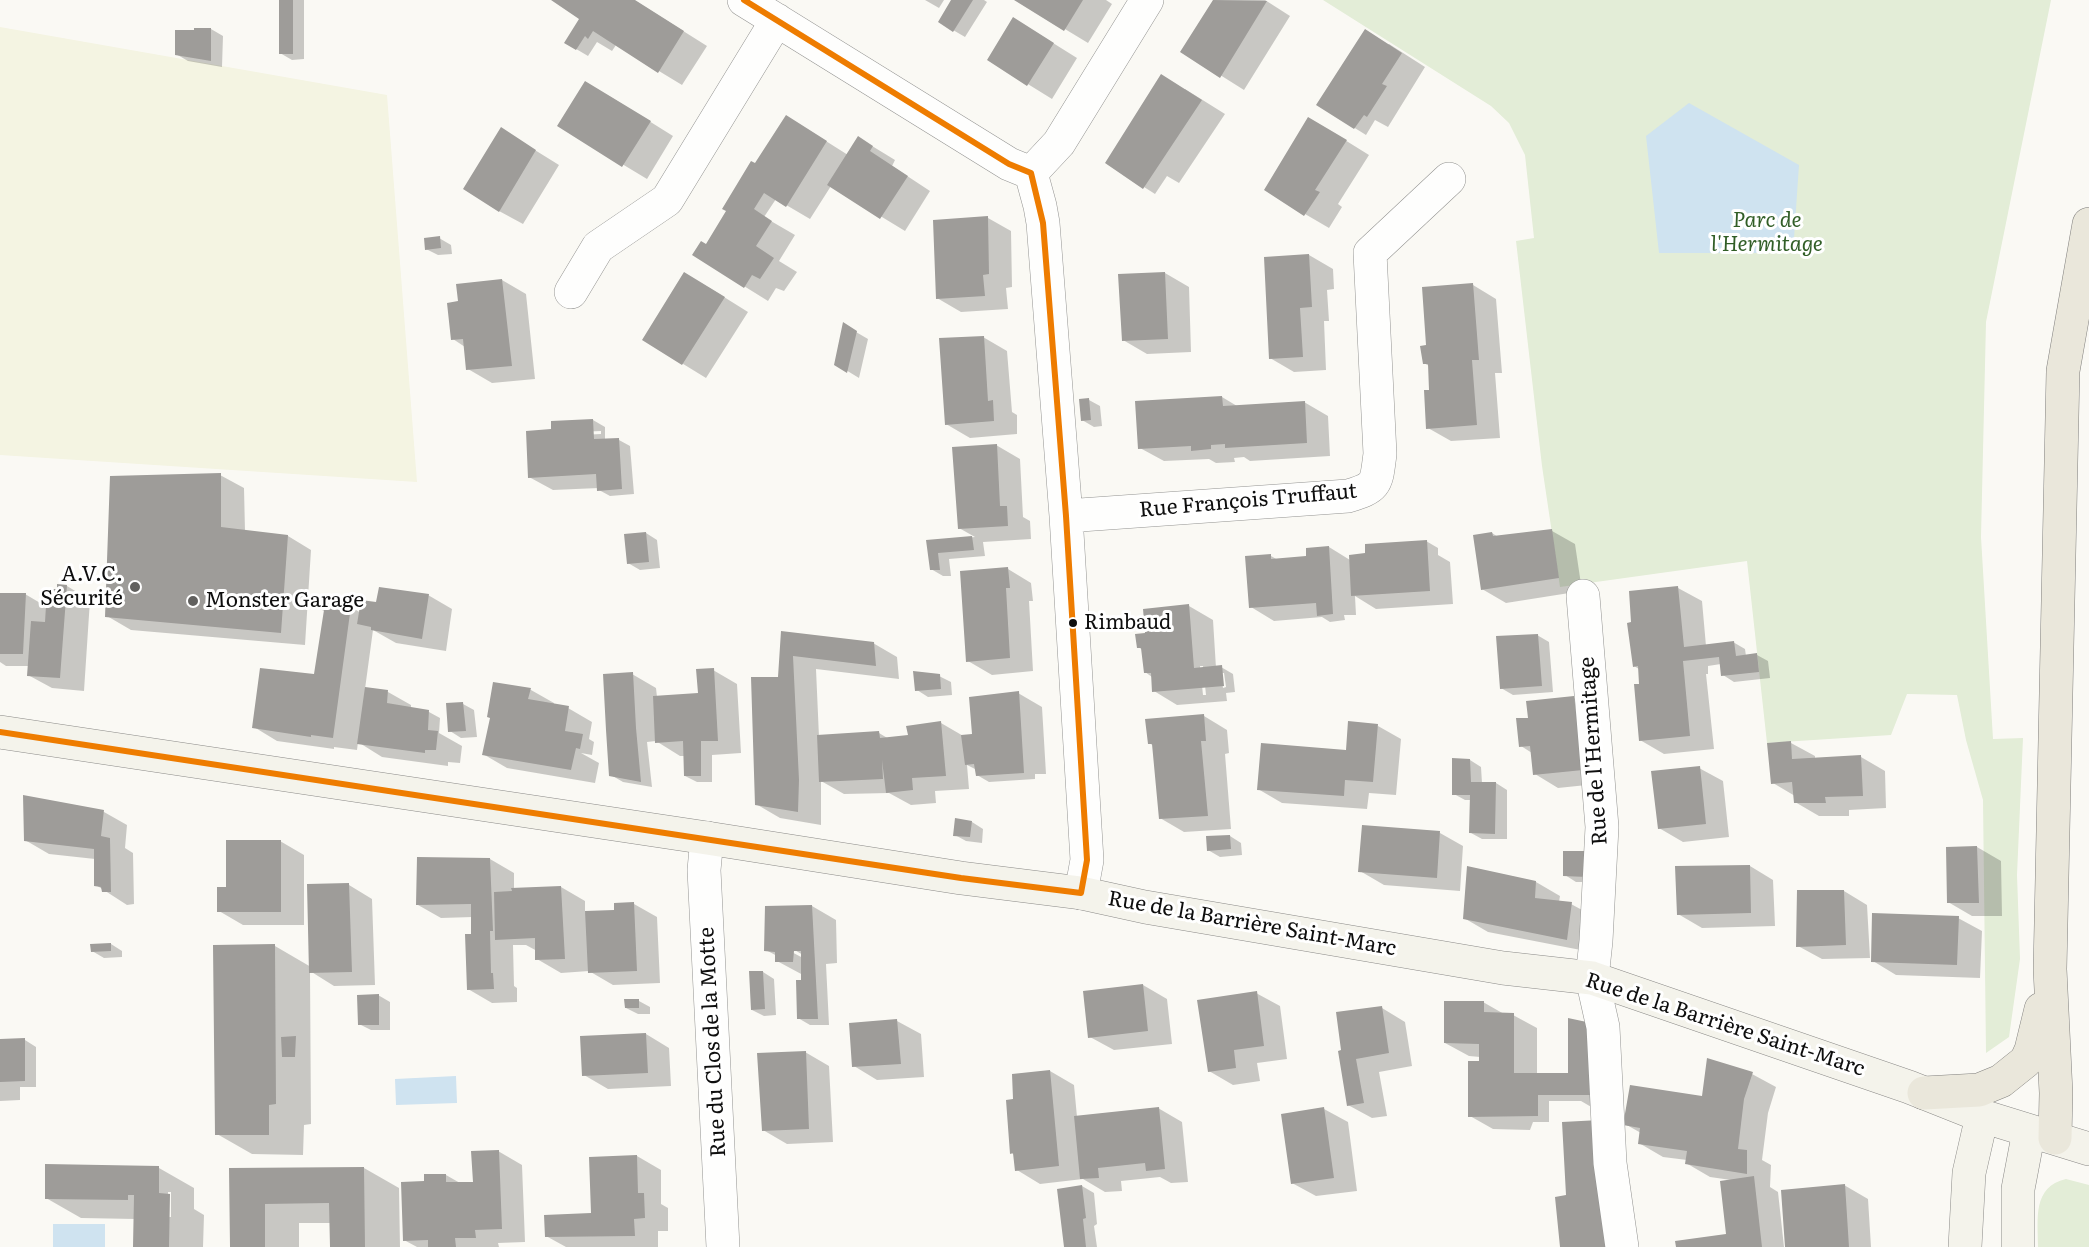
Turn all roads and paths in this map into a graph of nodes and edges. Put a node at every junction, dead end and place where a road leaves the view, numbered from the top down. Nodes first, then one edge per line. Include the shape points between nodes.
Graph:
1 (744, 0) edge
2 (1148, 0) edge
3 (777, 20) junction
4 (1031, 173) junction
5 (1449, 179) dead end
6 (2089, 224) edge
7 (571, 292) dead end
8 (1066, 516) junction
9 (1583, 596) dead end
10 (0, 732) edge
11 (707, 837) junction
12 (1081, 893) junction
13 (2050, 969) junction
14 (1592, 978) junction
15 (1924, 1093) junction
16 (1982, 1116) junction
17 (2062, 1140) edge
18 (723, 1247) edge
19 (1622, 1247) edge
20 (1965, 1247) edge
21 (2018, 1247) edge

1 - 3 street
2 - 4 street via 1059,142
3 - 4 street via 1009,164
3 - 7 street via 667,200 598,247
4 - 8 street via 1043,224
5 - 8 street, Rue François Truffaut via 1370,253 1380,454 1377,480 1367,490 1348,496
6 - 13 main road via 2063,371
8 - 12 street via 1087,860
9 - 14 street, Rue de l'Hermitage via 1602,827
10 - 11 main road, Rue de la Barrière Saint-Marc
11 - 12 main road, Rue de la Barrière Saint-Marc
11 - 18 street, Rue du Clos de la Motte via 704,870
12 - 14 main road, Rue de la Barrière Saint-Marc via 1503,968
13 - 15 main road via 2026,1061 2001,1081 1979,1090
13 - 17 main road
14 - 15 main road, Rue de la Barrière Saint-Marc
14 - 19 street, Rue de l'Hermitage via 1603,1027 1610,1163
15 - 16 main road, Rue de la Barrière Saint-Marc
16 - 17 main road, Rue de la Barrière Saint-Marc
16 - 20 main road via 1969,1173
17 - 21 main road via 2018,1189

